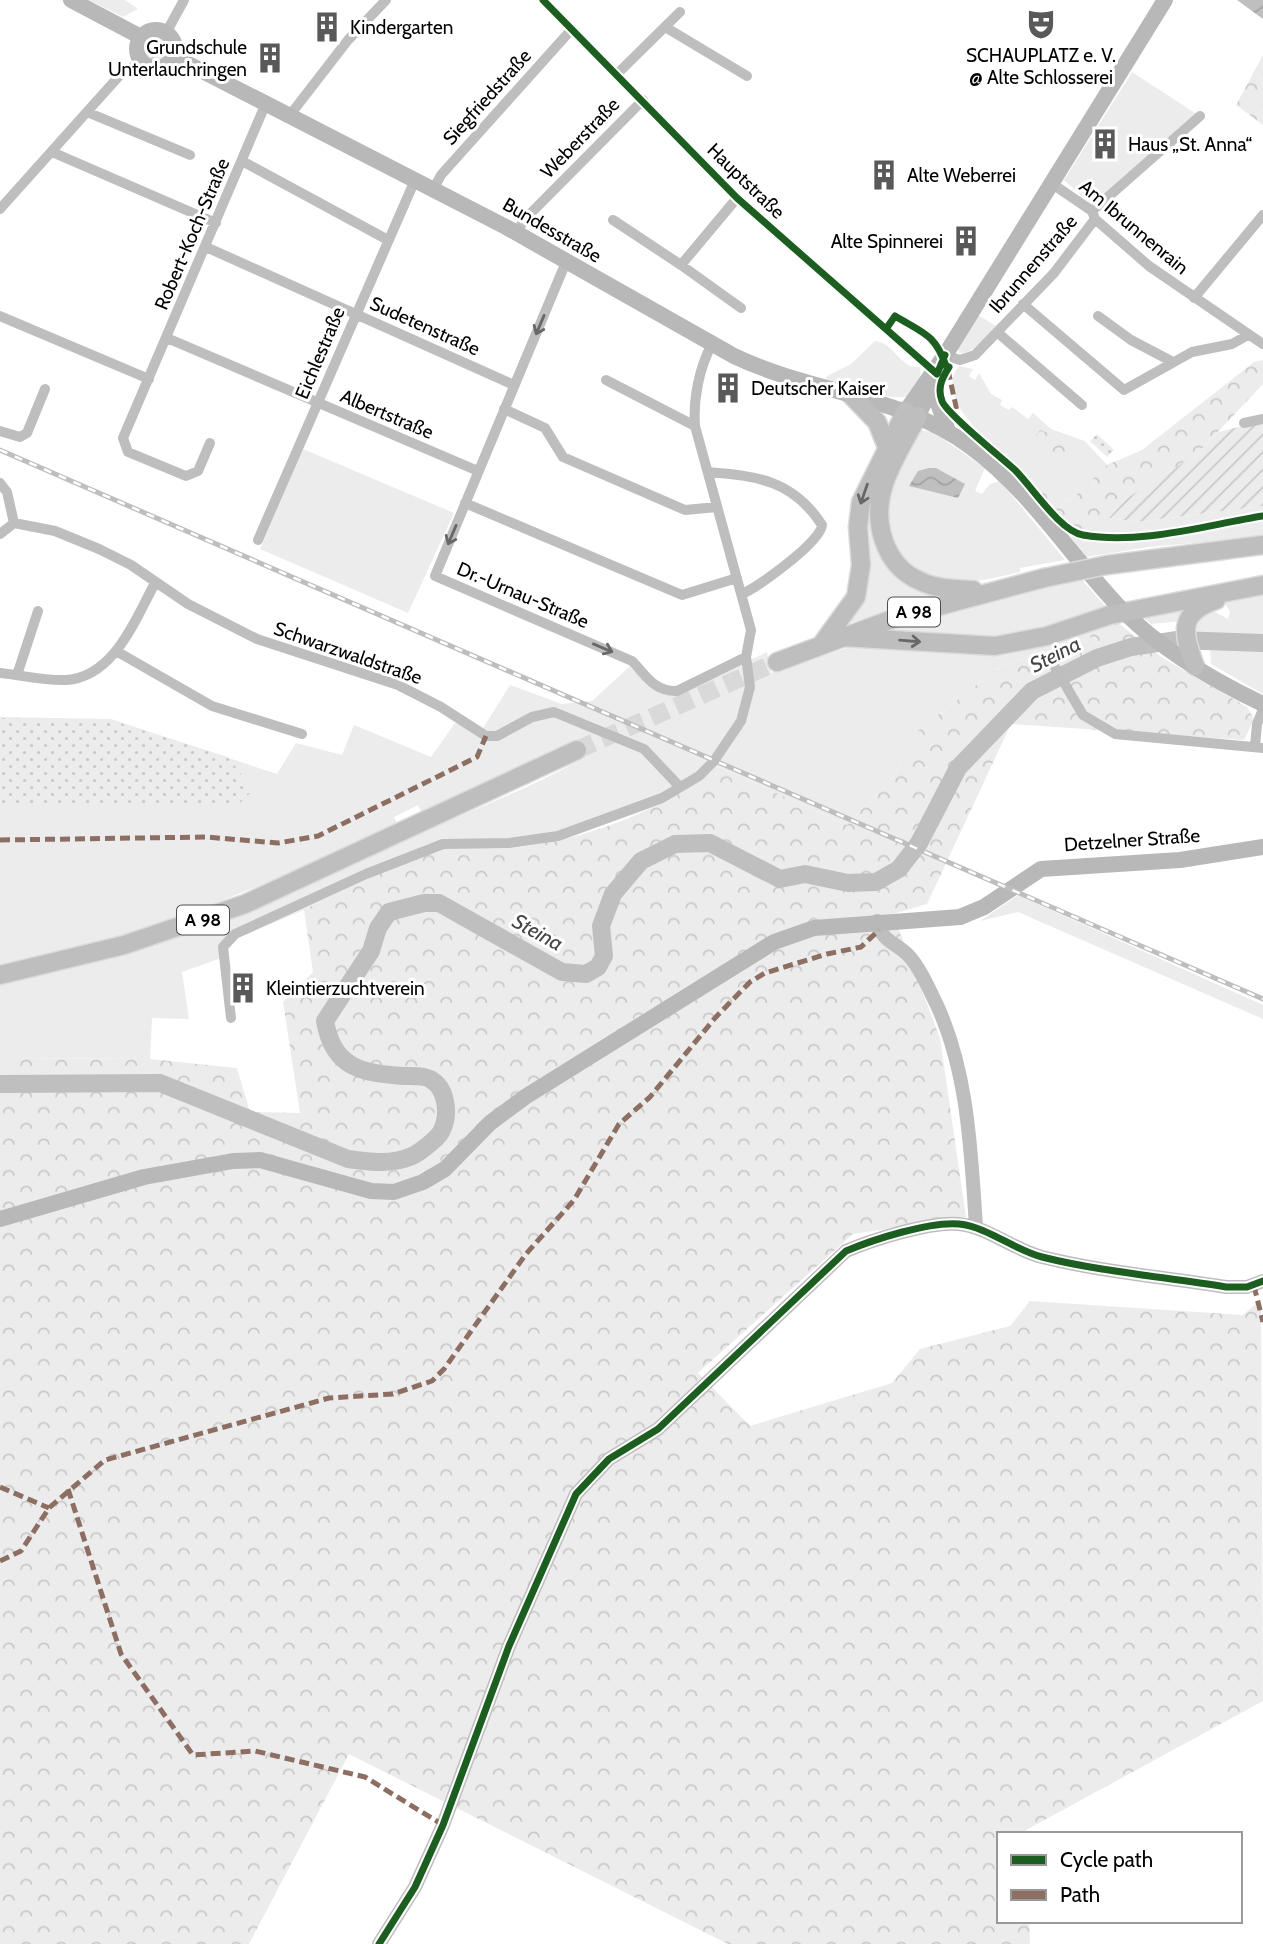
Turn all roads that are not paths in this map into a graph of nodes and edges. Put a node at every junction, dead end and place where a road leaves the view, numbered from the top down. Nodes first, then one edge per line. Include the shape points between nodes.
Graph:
1 (71, 0) edge
2 (184, 0) edge
3 (386, 0) edge
4 (543, 0) edge
5 (1165, 0) edge
6 (680, 12) dead end
7 (665, 27) junction
8 (571, 30) junction
9 (166, 33) junction
10 (141, 37) junction
11 (173, 57) junction
12 (142, 61) junction
13 (616, 75) junction
14 (747, 76) dead end
15 (643, 100) junction
16 (266, 103) junction
17 (87, 112) junction
18 (290, 115) junction
19 (1200, 116) dead end
20 (52, 152) junction
21 (190, 155) dead end
22 (242, 162) junction
23 (415, 180) junction
24 (1051, 183) junction
25 (433, 190) junction
26 (737, 198) junction
27 (0, 209) edge
28 (1093, 215) junction
29 (1263, 215) edge
30 (613, 220) dead end
31 (216, 223) junction
32 (516, 233) junction
33 (388, 240) junction
34 (206, 247) junction
35 (566, 262) junction
36 (681, 265) junction
37 (1194, 298) junction
38 (1023, 304) junction
39 (741, 307) dead end
40 (356, 314) junction
41 (0, 316) edge
42 (1098, 316) dead end
43 (997, 332) junction
44 (1248, 335) junction
45 (167, 338) junction
46 (712, 344) junction
47 (1263, 344) edge
48 (945, 355) junction
49 (1171, 361) junction
50 (934, 377) junction
51 (149, 379) junction
52 (606, 380) dead end
53 (514, 385) junction
54 (45, 389) dead end
55 (851, 395) junction
56 (318, 403) junction
57 (1082, 405) dead end
58 (504, 409) junction
59 (912, 414) junction
60 (695, 426) junction
61 (0, 431) edge
62 (948, 431) junction
63 (210, 443) dead end
64 (887, 447) junction
65 (478, 471) junction
66 (708, 472) junction
67 (0, 483) edge
68 (465, 503) junction
69 (717, 507) junction
70 (14, 523) junction
71 (0, 534) edge
72 (258, 540) dead end
73 (1263, 545) edge
74 (737, 578) junction
75 (155, 583) junction
76 (1263, 585) edge
77 (1263, 591) edge
78 (987, 592) junction
79 (743, 594) junction
80 (38, 611) dead end
81 (1124, 612) junction
82 (842, 637) junction
83 (822, 645) junction
84 (116, 651) junction
85 (746, 657) junction
86 (1190, 660) junction
87 (777, 662) tunnel mouth
88 (1053, 664) dead end
89 (0, 673) edge
90 (17, 675) junction
91 (1263, 706) edge
92 (302, 734) dead end
93 (1259, 747) edge
94 (577, 750) tunnel mouth
95 (679, 786) junction
96 (1263, 847) edge
97 (877, 922) junction
98 (0, 975) edge
99 (231, 1018) dead end
100 (0, 1219) edge
101 (976, 1227) junction
102 (1263, 1281) edge
103 (379, 1944) edge

1 - 10 main road
2 - 9 street
3 - 18 street via 348,40
4 - 8 street, Hauptstraße
5 - 24 main road
6 - 7 street
7 - 13 street
7 - 14 street
8 - 13 street, Hauptstraße
8 - 25 street, Siegfriedstraße via 441,175
9 - 10 main road via 153,30
9 - 11 main road via 173,41
10 - 12 main road via 138,52
11 - 12 main road via 159,67
11 - 16 main road, Bundesstraße
12 - 17 street via 120,75
13 - 15 street, Hauptstraße
15 - 26 street, Hauptstraße
15 - 32 street, Weberstraße
16 - 18 main road, Bundesstraße
16 - 22 street, Robert-Koch-Straße
17 - 20 street
17 - 21 street
18 - 23 main road, Bundesstraße
19 - 28 street, Ibrunnenstraße
20 - 27 street
20 - 31 street
22 - 31 street, Robert-Koch-Straße
22 - 33 street
23 - 25 main road, Bundesstraße
23 - 33 street, Eichlestraße
24 - 28 street, Am Ibrunnenrain
24 - 48 main road
25 - 32 main road, Bundesstraße
26 - 36 street, Hauptstraße
26 - 50 street, Hauptstraße
28 - 37 street, Am Ibrunnenrain via 1149,266
28 - 38 street, Ibrunnenstraße via 1054,273
29 - 37 street, Am Ibrunnenrain
30 - 36 street
31 - 34 street, Robert-Koch-Straße
32 - 35 main road, Bundesstraße
33 - 40 street, Eichlestraße
34 - 40 street, Sudetenstraße
34 - 45 street, Robert-Koch-Straße
35 - 46 main road, Bundesstraße
35 -> 53 street, Dr.-Urnau-Straße
36 - 39 street
37 - 44 street, Am Ibrunnenrain
38 - 43 street, Ibrunnenstraße
38 - 49 street via 1124,390
40 - 53 street, Sudetenstraße
40 - 56 street, Eichlestraße
41 - 51 street
42 - 49 street via 1130,340
43 - 48 street, Ibrunnenstraße via 968,359
43 - 57 street, Ibrunnenstraße
44 - 47 street, Am Ibrunnenrain
44 - 49 street
45 - 51 street, Robert-Koch-Straße
45 - 56 street, Albertstraße
46 - 55 main road, Bundesstraße via 766,370
46 - 60 street via 696,396
48 - 50 main road
50 - 59 main road
50 - 62 main road
51 - 63 street, Robert-Koch-Straße via 123,438 128,452 186,476 198,471
52 - 60 street
53 - 58 street, Dr.-Urnau-Straße
54 - 61 street via 27,433 20,437
55 - 59 main road, Bundesstraße
55 - 64 highway via 877,422
56 - 65 street, Albertstraße
56 - 72 street, Eichlestraße
58 - 65 street, Dr.-Urnau-Straße
58 - 69 street via 545,428 563,457 685,510
59 - 62 main road, Bundesstraße
59 - 64 highway
59 - 78 highway via 880,499 880,533 886,548 905,573 919,581
60 - 66 street
62 - 81 main road, Bundesstraße via 1008,477
64 -> 83 highway via 861,502 861,576 856,597
65 - 68 street, Dr.-Urnau-Straße
66 - 69 street
66 - 79 street via 772,481 802,501 822,525 818,536 786,564
67 - 70 street via 7,492
68 - 74 street via 682,595
68 -> 85 street, Dr.-Urnau-Straße via 435,576 632,661 665,691 677,691
69 - 74 street
70 - 71 street
70 - 75 street, Schwarzwaldstraße via 55,531 99,549
73 - 78 highway, A 98, bridge via 1138,559
74 - 79 street
75 - 84 street
75 - 95 street, Schwarzwaldstraße via 257,639 398,685 485,736 497,736 533,717 554,712 644,749
76 - 81 highway
77 - 86 highway via 1205,603 1187,620 1184,637
78 - 82 highway, A 98
79 - 85 street via 751,630
80 - 90 street
82 -> 81 highway via 995,646 1047,636
81 - 86 main road, Bundesstraße
82 - 83 highway, A 98
83 - 87 highway, A 98
84 - 90 street via 84,677 64,680
84 - 92 street via 212,706
85 - 95 street via 750,687 741,721 714,761
86 - 91 main road, Bundesstraße
88 - 93 street via 1083,715 1115,734
89 - 90 street
91 - 93 street via 1257,724
94 - 98 highway, A 98 via 245,904 124,945
95 - 99 street via 662,798 558,836 509,844 443,844 235,934 223,947
96 - 97 main road, Detzelner Straße via 1180,860 1041,869 984,907 960,917
97 - 100 main road, Detzelner Straße via 814,928 774,942 525,1097 445,1169 394,1192 371,1191 286,1165 233,1161 144,1177
97 - 101 street via 883,938 909,956 928,987 953,1050 970,1141
101 - 102 street via 1042,1257 1226,1287
101 - 103 street via 956,1224 904,1233 846,1251 668,1420 609,1459 576,1494 509,1646 437,1838 415,1887

